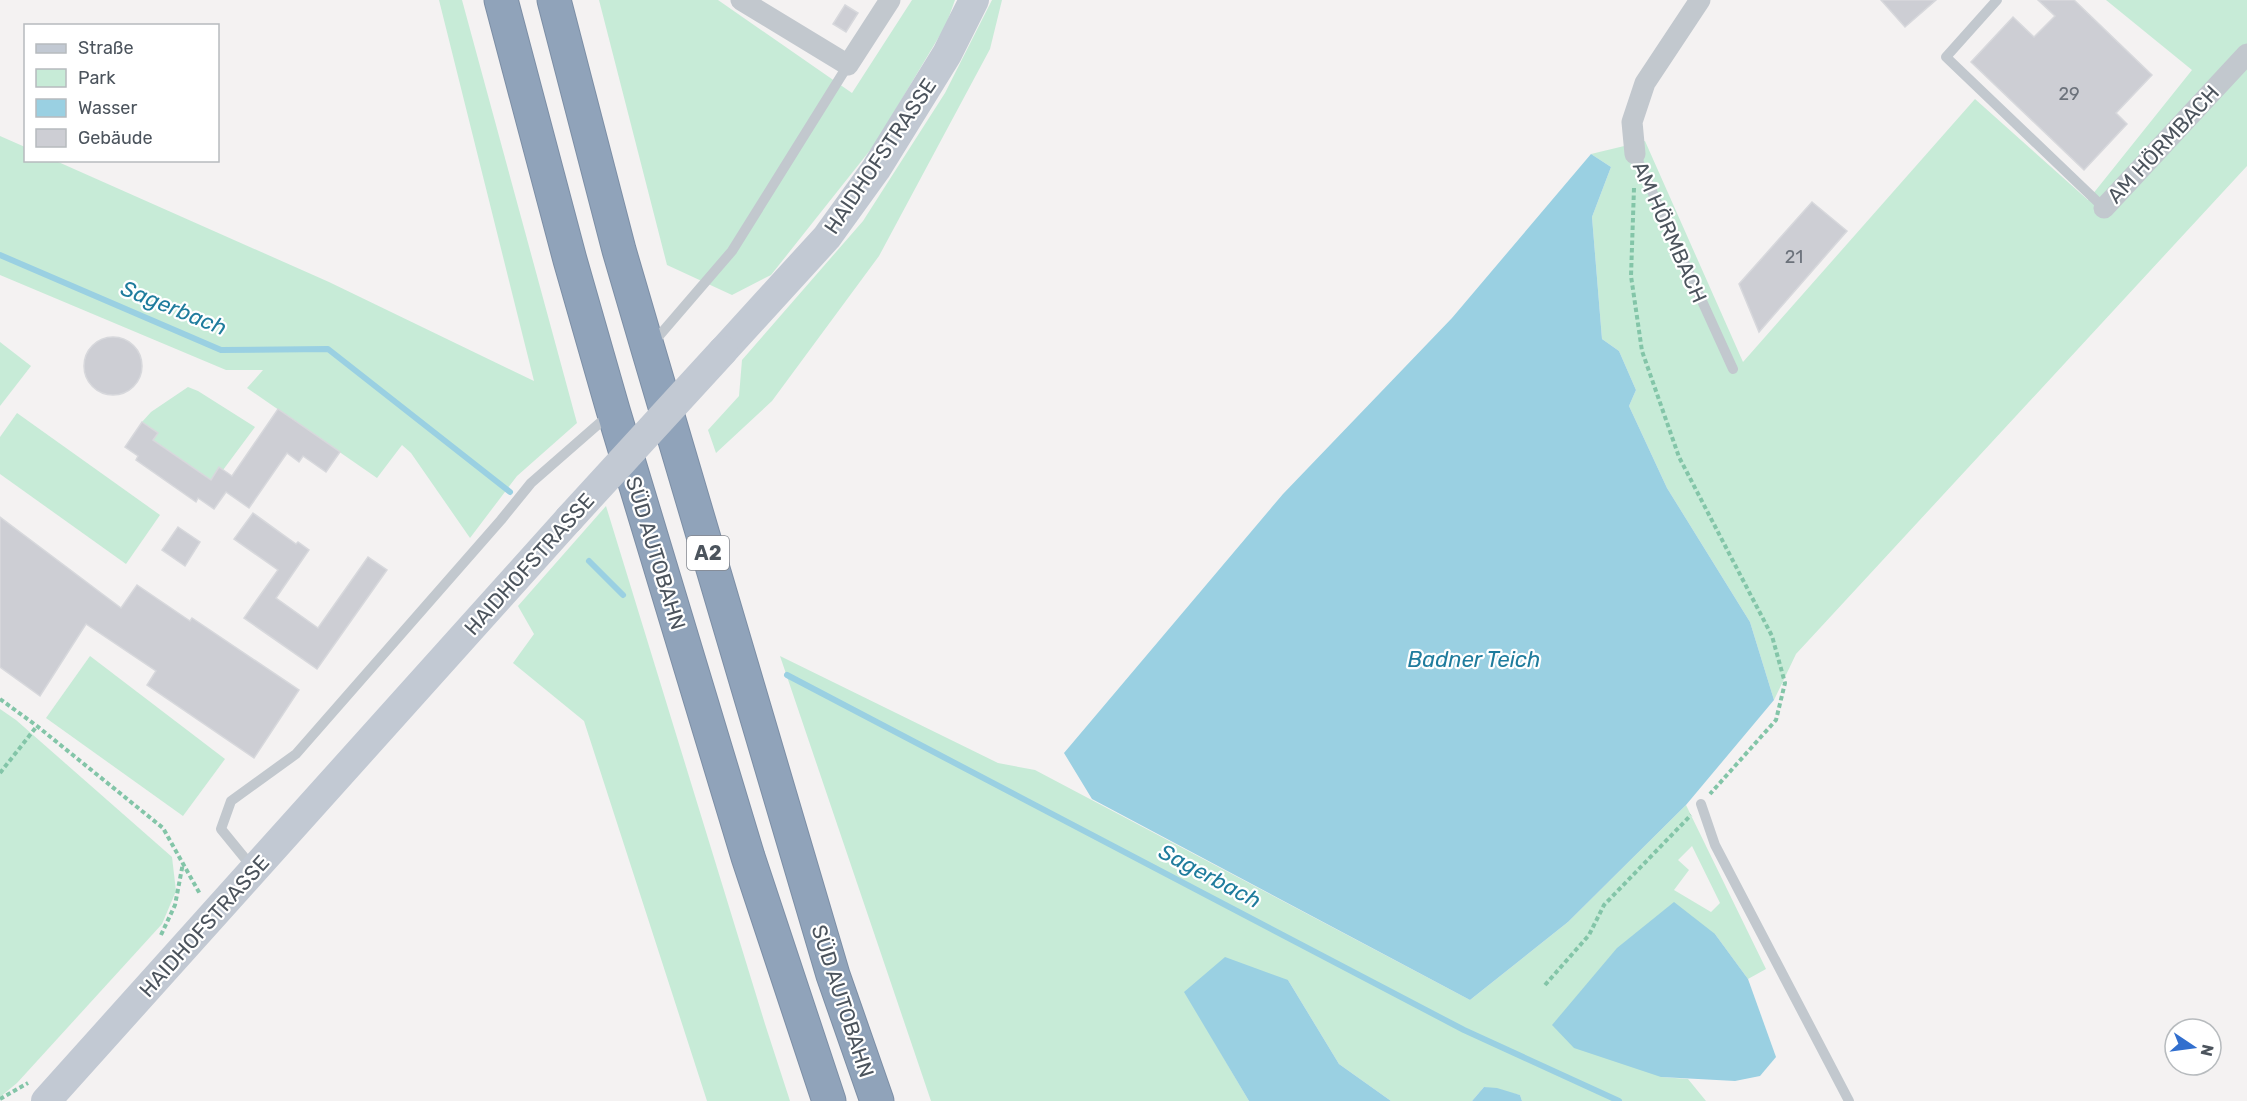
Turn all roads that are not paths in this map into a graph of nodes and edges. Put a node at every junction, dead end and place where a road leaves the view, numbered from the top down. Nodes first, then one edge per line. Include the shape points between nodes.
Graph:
1 (501, 0) edge
2 (554, 0) edge
3 (741, 0) edge
4 (890, 0) edge
5 (974, 0) edge
6 (1700, 0) edge
7 (1997, 0) edge
8 (2247, 54) edge
9 (848, 65) junction
10 (1635, 154) joint
11 (2104, 208) joint
12 (648, 349) junction
13 (1733, 369) dead end
14 (613, 410) junction
15 (1701, 804) road end
16 (254, 870) junction
17 (39, 1089) edge
18 (829, 1101) edge
19 (877, 1101) edge
20 (1849, 1101) edge

1 - 14 highway, SÜD AUTOBAHN / A2
2 - 12 highway, SÜD AUTOBAHN / A2
3 - 9 street
4 - 9 street
5 - 16 street, HAIDHOFSTRASSE, bridge via 947,54 876,169 826,237
6 - 10 street, AM HÖRMBACH via 1645,83 1632,122
7 - 11 lane via 1946,57
8 - 11 street, AM HÖRMBACH
9 - 12 lane via 732,251
10 - 13 lane, AM HÖRMBACH
12 - 19 highway, SÜD AUTOBAHN / A2 via 833,975
14 - 16 lane via 531,483 296,754 231,801 221,829
14 - 18 highway, SÜD AUTOBAHN / A2 via 748,857
15 - 20 lane via 1716,844
16 - 17 street, HAIDHOFSTRASSE via 217,912

